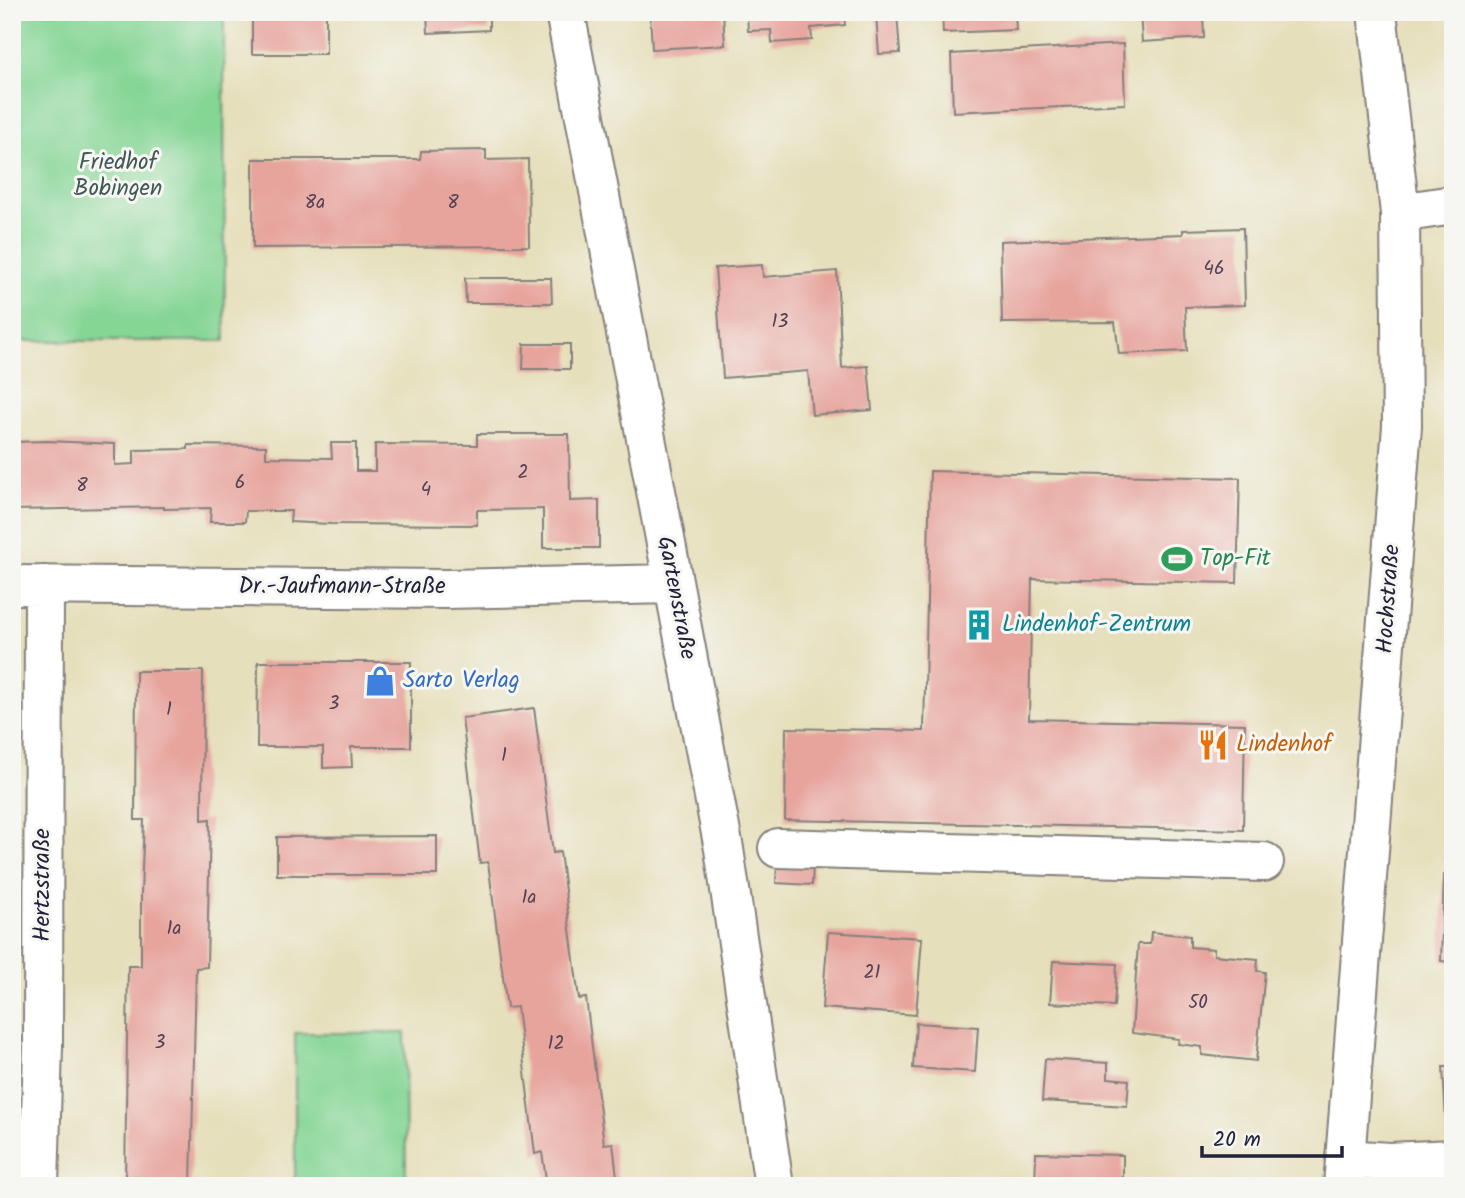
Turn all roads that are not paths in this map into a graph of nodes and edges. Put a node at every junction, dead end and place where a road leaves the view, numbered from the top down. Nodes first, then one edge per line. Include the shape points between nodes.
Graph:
1 (565, 12) edge
2 (1377, 12) edge
3 (1453, 205) edge
4 (1399, 213) junction
5 (672, 584) junction
6 (28, 585) edge
7 (778, 848) dead end
8 (1264, 862) dead end
9 (28, 1046) edge
10 (1453, 1159) edge
11 (1344, 1172) edge
12 (39, 1186) edge
13 (774, 1186) edge

1 - 5 street, Gartenstraße
2 - 4 street, Hochstraße
3 - 4 street
4 - 11 street, Hochstraße via 1402,426
5 - 6 street, Dr.-Jaufmann-Straße via 446,589
5 - 13 street, Gartenstraße via 724,849
6 - 9 street, Hertzstraße
7 - 8 street
9 - 12 street, Hertzstraße
10 - 11 street via 1389,1162

